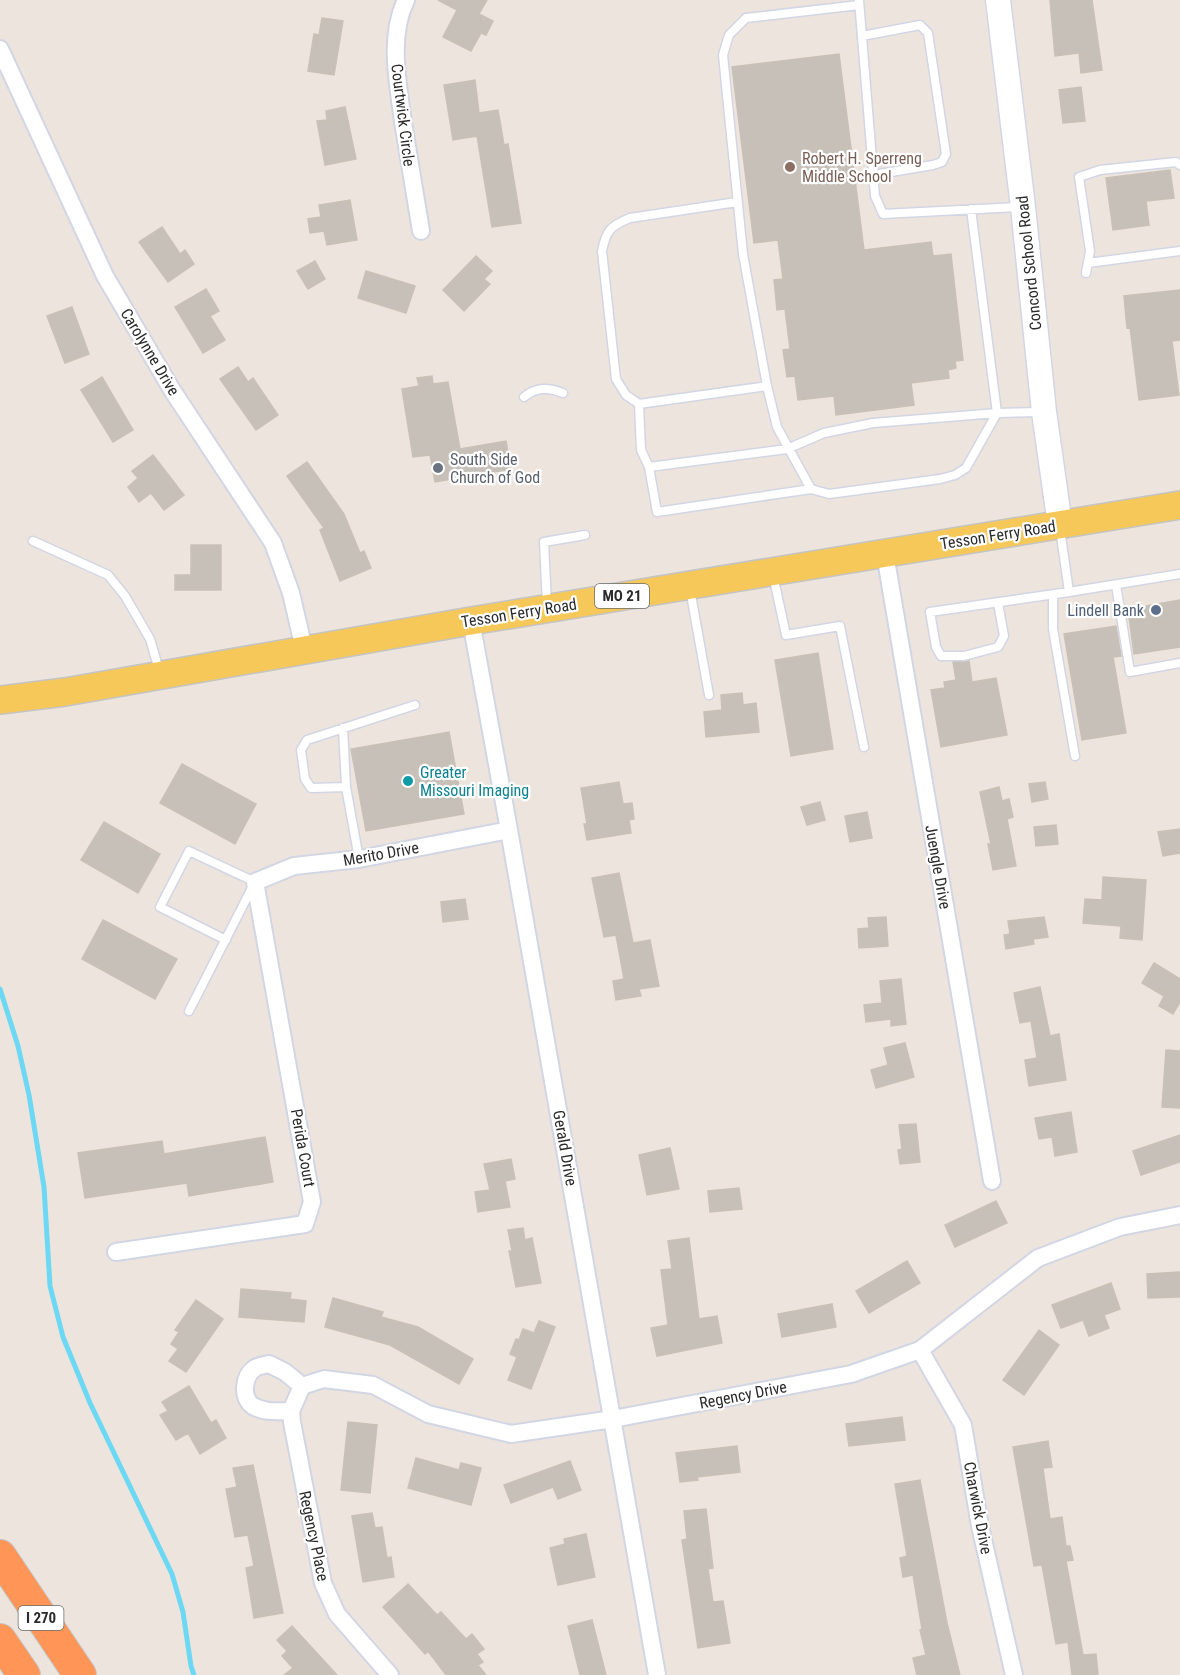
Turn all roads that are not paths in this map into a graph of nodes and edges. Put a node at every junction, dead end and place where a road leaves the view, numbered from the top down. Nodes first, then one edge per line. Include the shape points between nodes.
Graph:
1 (406, 0) edge
2 (998, 0) edge
3 (859, 3) edge
4 (862, 36) junction
5 (0, 49) edge
6 (1180, 165) edge
7 (873, 175) junction
8 (737, 202) junction
9 (1023, 207) junction
10 (971, 208) junction
11 (421, 231) dead end
12 (1180, 251) edge
13 (767, 386) junction
14 (563, 393) dead end
15 (524, 397) dead end
16 (639, 404) junction
17 (1044, 412) junction
18 (998, 413) junction
19 (787, 449) junction
20 (650, 467) junction
21 (811, 489) junction
22 (1180, 505) edge
23 (1060, 525) junction
24 (585, 535) dead end
25 (33, 541) dead end
26 (885, 554) junction
27 (772, 572) junction
28 (1180, 574) edge
29 (1116, 585) junction
30 (689, 586) junction
31 (1069, 592) junction
32 (1053, 595) junction
33 (998, 603) junction
34 (548, 609) junction
35 (471, 621) junction
36 (304, 649) junction
37 (1180, 663) edge
38 (160, 674) junction
39 (709, 695) dead end
40 (0, 700) edge
41 (415, 705) dead end
42 (343, 728) junction
43 (864, 747) dead end
44 (1075, 756) dead end
45 (346, 787) junction
46 (509, 830) junction
47 (359, 859) junction
48 (255, 882) junction
49 (225, 940) junction
50 (189, 1011) dead end
51 (992, 1180) dead end
52 (1180, 1215) edge
53 (116, 1252) dead end
54 (920, 1350) junction
55 (302, 1386) junction
56 (291, 1411) junction
57 (613, 1419) junction
58 (1, 1557) edge
59 (0, 1640) edge
60 (24, 1675) edge
61 (80, 1675) edge
62 (390, 1675) edge
63 (657, 1675) edge
64 (1014, 1675) edge

1 - 11 street, Courtwick Circle via 395,48
2 - 9 street, Concord School Road
3 - 4 lane
3 - 8 lane via 746,18 729,35 723,56
4 - 7 lane
4 - 7 lane via 920,25 928,33 946,154 942,162 933,165
5 - 36 street, Carolynne Drive via 105,276 172,390 273,543 291,593
6 - 12 lane via 1176,162 1100,170 1079,177 1090,251 1087,268
7 - 10 lane via 875,196 883,214
8 - 13 lane
8 - 16 lane via 630,218 615,224 605,236 602,251 616,379 626,395
9 - 10 lane
9 - 17 street, Concord School Road
10 - 18 lane
13 - 16 lane
13 - 19 lane
14 - 15 lane via 541,388
16 - 20 lane via 641,450
17 - 18 lane
17 - 23 street, Concord School Road
18 - 19 lane via 873,423 824,433
18 - 21 lane via 966,468 955,475 829,494
19 - 20 lane
19 - 21 lane
20 - 21 lane via 657,512
22 - 23 main road, Tesson Ferry Road / MO 21
23 - 26 main road, Tesson Ferry Road / MO 21
23 - 31 lane
24 - 34 lane via 544,542
25 - 38 lane via 108,575 150,639
26 - 27 main road, Tesson Ferry Road / MO 21
26 - 51 street, Juengle Drive
27 - 30 main road, Tesson Ferry Road / MO 21
27 - 43 lane via 786,635 840,626
28 - 29 lane
29 - 31 lane
29 - 37 lane via 1130,672
30 - 34 main road, Tesson Ferry Road / MO 21
30 - 39 lane
31 - 32 lane
32 - 33 lane
32 - 44 lane via 1053,629
33 - 33 lane via 930,612 941,656 964,656 998,647 1004,636
34 - 35 main road, Tesson Ferry Road / MO 21
35 - 36 main road, Tesson Ferry Road / MO 21
35 - 46 street, Gerald Drive
36 - 38 main road, Tesson Ferry Road / MO 21
38 - 40 main road, Tesson Ferry Road / MO 21
41 - 42 lane
42 - 45 lane
42 - 45 lane via 307,741 302,750 305,779 311,788
45 - 47 lane
46 - 47 street, Merito Drive
46 - 57 street, Gerald Drive
47 - 48 street, Merito Drive via 294,866
48 - 49 lane
48 - 49 lane via 189,851 160,907
48 - 53 street, Perida Court via 312,1202 305,1224
49 - 50 lane
52 - 54 street, Regency Drive via 1120,1227 1038,1258
54 - 57 street, Regency Drive via 851,1374
54 - 64 street, Charwick Drive via 963,1425 980,1526
55 - 56 street
55 - 56 street via 269,1364 254,1369 246,1380 245,1393 251,1404 265,1411
55 - 57 street, Regency Drive via 324,1379 373,1385 428,1414 511,1434
56 - 62 street, Regency Place via 322,1583 337,1614
57 - 63 street, Gerald Drive
58 - 61 highway, I 270
59 - 60 highway, I 270

